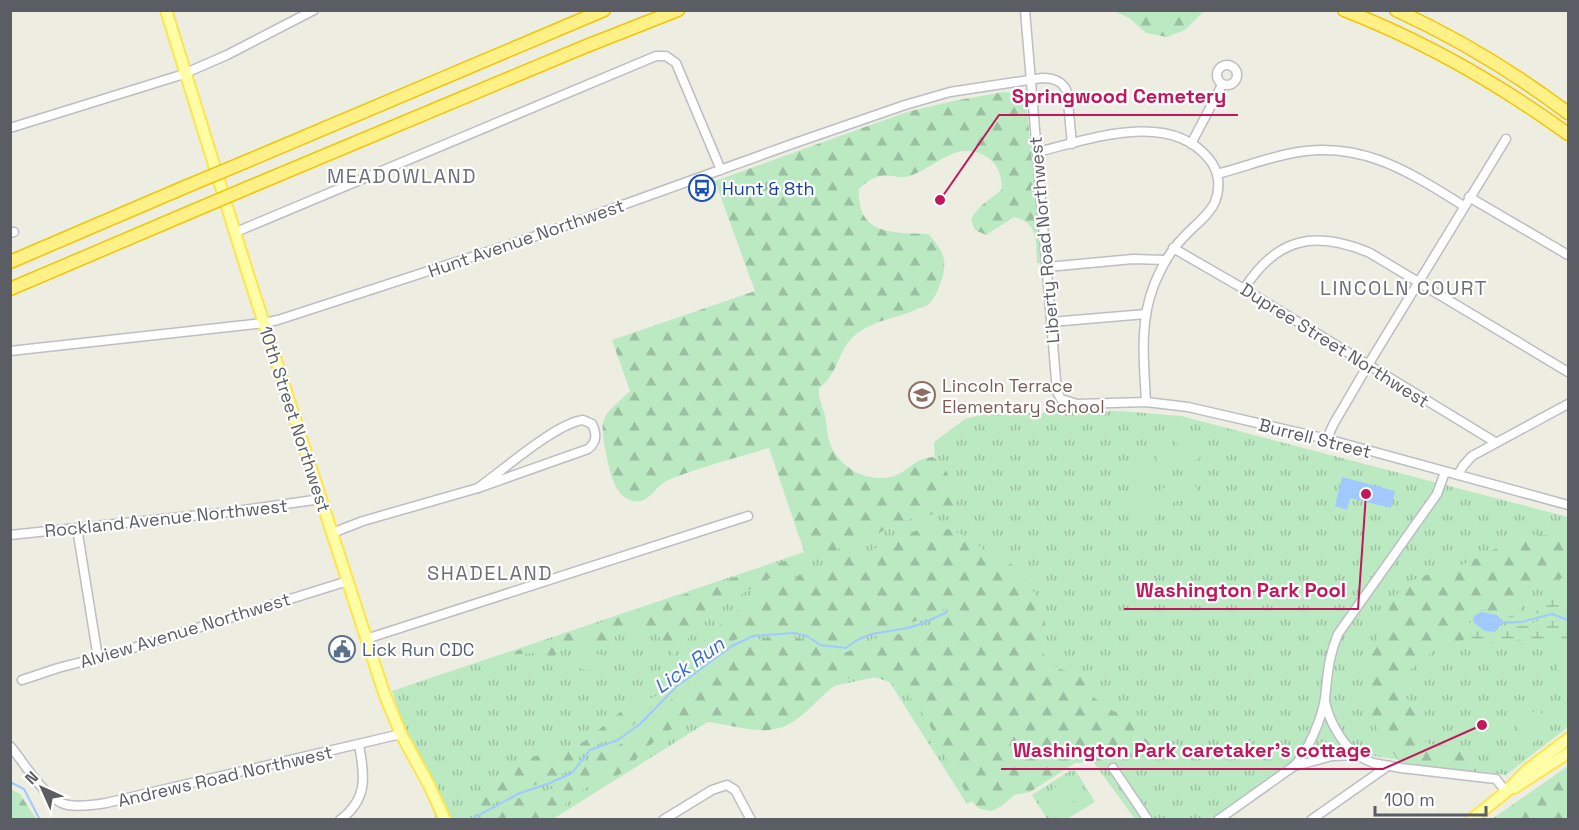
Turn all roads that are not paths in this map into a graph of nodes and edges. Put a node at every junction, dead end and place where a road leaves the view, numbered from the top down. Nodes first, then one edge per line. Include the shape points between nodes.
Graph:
1 (166, 10) edge
2 (314, 10) edge
3 (604, 10) edge
4 (678, 10) edge
5 (1025, 10) edge
6 (1344, 10) edge
7 (1396, 10) edge
8 (186, 73) junction
9 (1031, 81) junction
10 (1222, 85) dead end
11 (1569, 113) edge
12 (10, 128) edge
13 (1569, 134) edge
14 (1506, 139) dead end
15 (1072, 144) junction
16 (1191, 144) junction
17 (1037, 152) junction
18 (721, 170) junction
19 (1217, 174) junction
20 (1469, 197) junction
21 (1464, 206) junction
22 (236, 232) junction
23 (1173, 248) junction
24 (1569, 255) edge
25 (1166, 260) junction
26 (10, 262) edge
27 (1047, 267) junction
28 (1418, 282) junction
29 (10, 289) edge
30 (1244, 289) junction
31 (1146, 314) junction
32 (1051, 322) junction
33 (264, 323) junction
34 (10, 351) edge
35 (1368, 365) junction
36 (1569, 372) edge
37 (1059, 397) joint
38 (1146, 402) junction
39 (1569, 404) edge
40 (1327, 439) junction
41 (1495, 442) junction
42 (1445, 472) junction
43 (1458, 476) junction
44 (478, 488) junction
45 (321, 499) junction
46 (1569, 505) edge
47 (748, 516) dead end
48 (77, 528) junction
49 (332, 533) junction
50 (10, 535) edge
51 (348, 581) junction
52 (366, 639) junction
53 (98, 658) junction
54 (22, 680) dead end
55 (1325, 700) junction
56 (401, 735) junction
57 (1569, 739) edge
58 (358, 745) junction
59 (10, 746) edge
60 (1569, 753) edge
61 (1356, 755) junction
62 (1294, 766) junction
63 (1388, 766) junction
64 (1113, 768) dead end
65 (1506, 792) junction
66 (340, 819) edge
67 (445, 819) edge
68 (663, 819) edge
69 (751, 819) edge
70 (1148, 819) edge
71 (1218, 819) edge
72 (1311, 819) edge
73 (1471, 819) edge

1 - 8 main road, 10th Street Northwest
2 - 8 street
3 - 26 highway, bridge
4 - 29 highway, bridge
5 - 9 street, Liberty Road Northwest
6 - 13 highway via 1452,60
7 - 11 highway via 1485,57
8 - 12 street
8 - 22 main road, 10th Street Northwest
9 - 15 street, Hunt Avenue Northwest via 1050,78 1065,87
9 - 17 street, Liberty Road Northwest
9 - 18 street, Hunt Avenue Northwest via 950,92
10 - 16 street
14 - 20 street
15 - 16 street via 1144,130
15 - 17 street
16 - 19 street via 1210,159
17 - 27 street, Liberty Road Northwest
18 - 22 street via 676,63 661,55
18 - 33 street, Hunt Avenue Northwest via 540,235
19 - 21 street via 1287,154 1341,151 1382,159
19 - 23 street via 1218,190 1211,209
20 - 21 street
20 - 24 street
21 - 28 street
22 - 33 main road, 10th Street Northwest
23 - 25 street
23 - 30 street, Dupree Street Northwest
25 - 27 street
25 - 31 street
27 - 32 street, Liberty Road Northwest
28 - 30 street via 1350,244 1316,240 1280,251 1260,267
28 - 35 street
28 - 36 street
30 - 35 street, Dupree Street Northwest
31 - 32 street
31 - 38 street
32 - 37 street, Liberty Road Northwest
33 - 34 street, Hunt Avenue Northwest
33 - 45 main road, 10th Street Northwest
35 - 40 street
35 - 41 street, Dupree Street Northwest
37 - 38 street, Burrell Street via 1077,404
38 - 40 street, Burrell Street via 1188,406
39 - 41 street
40 - 42 street, Burrell Street
41 - 43 street via 1472,456
42 - 43 street, Burrell Street
42 - 55 street via 1437,494 1338,634 1328,660
43 - 46 street, Burrell Street
44 - 44 street via 588,449 595,441 594,429 588,421 572,422
44 - 49 street
45 - 48 street, Rockland Avenue Northwest
45 - 49 main road, 10th Street Northwest
47 - 52 street
48 - 50 street, Rockland Avenue Northwest
48 - 53 street
49 - 51 main road, 10th Street Northwest
51 - 52 main road, 10th Street Northwest
51 - 53 street, Alview Avenue Northwest
52 - 56 main road, 10th Street Northwest
53 - 54 street, Alview Avenue Northwest
55 - 61 street via 1345,744
55 - 62 street via 1304,755
56 - 58 street, Andrews Road Northwest
56 - 67 main road, 10th Street Northwest
57 - 65 main road via 1527,770
58 - 59 street, Andrews Road Northwest via 85,806 67,805 51,796
58 - 66 street via 362,790 354,807
60 - 65 main road
61 - 62 street via 1332,756
61 - 63 street
62 - 71 street
63 - 65 street via 1496,779
63 - 72 street
64 - 70 street
65 - 73 main road
68 - 69 street via 727,785 735,790

